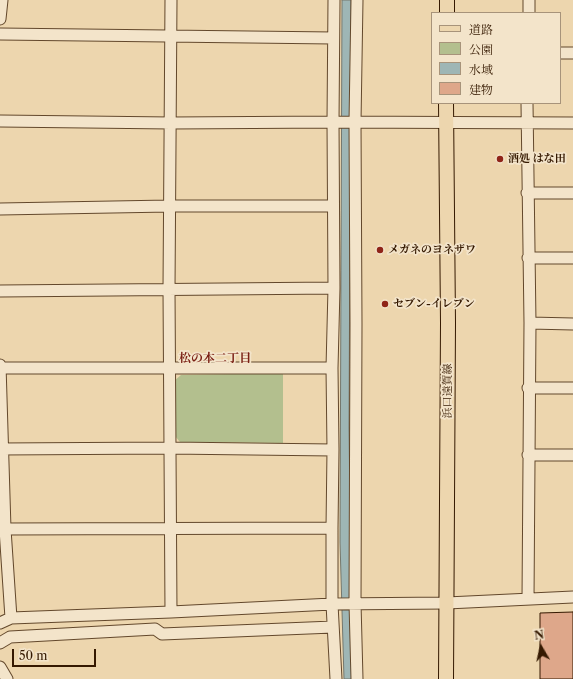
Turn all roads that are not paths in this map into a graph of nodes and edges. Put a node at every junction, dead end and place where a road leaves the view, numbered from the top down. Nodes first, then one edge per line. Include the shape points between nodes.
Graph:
1 (2, 0) edge
2 (171, 0) edge
3 (334, 0) edge
4 (357, 0) edge
5 (447, 0) edge
6 (529, 0) edge
7 (447, 12) edge
8 (529, 12) edge
9 (0, 19) edge
10 (0, 34) edge
11 (171, 37) junction
12 (333, 38) junction
13 (561, 53) edge
14 (573, 53) edge
15 (446, 104) edge
16 (527, 104) edge
17 (0, 121) edge
18 (333, 122) junction
19 (355, 122) junction
20 (171, 123) junction
21 (446, 123) junction
22 (527, 123) junction
23 (573, 123) edge
24 (527, 193) junction
25 (573, 193) edge
26 (169, 206) junction
27 (333, 206) junction
28 (0, 209) edge
29 (528, 258) junction
30 (573, 258) edge
31 (169, 288) junction
32 (334, 288) junction
33 (0, 291) edge
34 (530, 323) junction
35 (573, 324) edge
36 (0, 365) edge
37 (169, 367) junction
38 (0, 368) edge
39 (332, 368) junction
40 (528, 388) junction
41 (573, 388) edge
42 (170, 448) junction
43 (1, 449) edge
44 (333, 450) junction
45 (528, 455) junction
46 (573, 455) edge
47 (171, 528) junction
48 (332, 528) junction
49 (5, 529) junction
50 (573, 597) edge
51 (528, 599) junction
52 (355, 603) junction
53 (447, 603) junction
54 (332, 604) junction
55 (171, 612) junction
56 (11, 618) junction
57 (0, 623) edge
58 (334, 627) junction
59 (0, 643) edge
60 (0, 667) edge
61 (7, 679) edge
62 (336, 679) edge
63 (357, 679) edge
64 (446, 679) edge

1 - 9 street
2 - 11 street
3 - 12 street
4 - 19 street
5 - 7 main road
6 - 8 street
10 - 11 street
11 - 12 street
11 - 20 street
12 - 18 street
13 - 14 street
15 - 21 main road, 浜口遠賀線
16 - 22 street
17 - 20 street
18 - 19 street
18 - 20 street
18 - 27 street
19 - 21 street
19 - 52 street
20 - 26 street
21 - 22 street
21 - 53 main road, 浜口遠賀線
22 - 23 street
22 - 24 street
24 - 25 street
24 - 29 street
26 - 27 street
26 - 28 street
26 - 31 street
27 - 32 street
29 - 30 street
29 - 34 street
31 - 32 street
31 - 33 street
31 - 37 street
32 - 39 street
34 - 35 street
34 - 40 street
36 - 38 street
37 - 38 street
37 - 39 street
37 - 42 street
38 - 43 street
39 - 44 street
40 - 41 street
40 - 45 street
42 - 43 street
42 - 44 street
42 - 47 street
43 - 49 street
44 - 48 street
45 - 46 street
45 - 51 street
47 - 48 street
47 - 49 street
47 - 55 street
48 - 54 street
49 - 56 street
50 - 51 street
51 - 53 street
52 - 53 street
52 - 54 street
52 - 63 street
53 - 64 main road, 浜口遠賀線
54 - 55 street
54 - 58 street
55 - 56 street
56 - 57 street
58 - 59 street via 162,634 155,629 10,636
58 - 62 street
60 - 61 street

